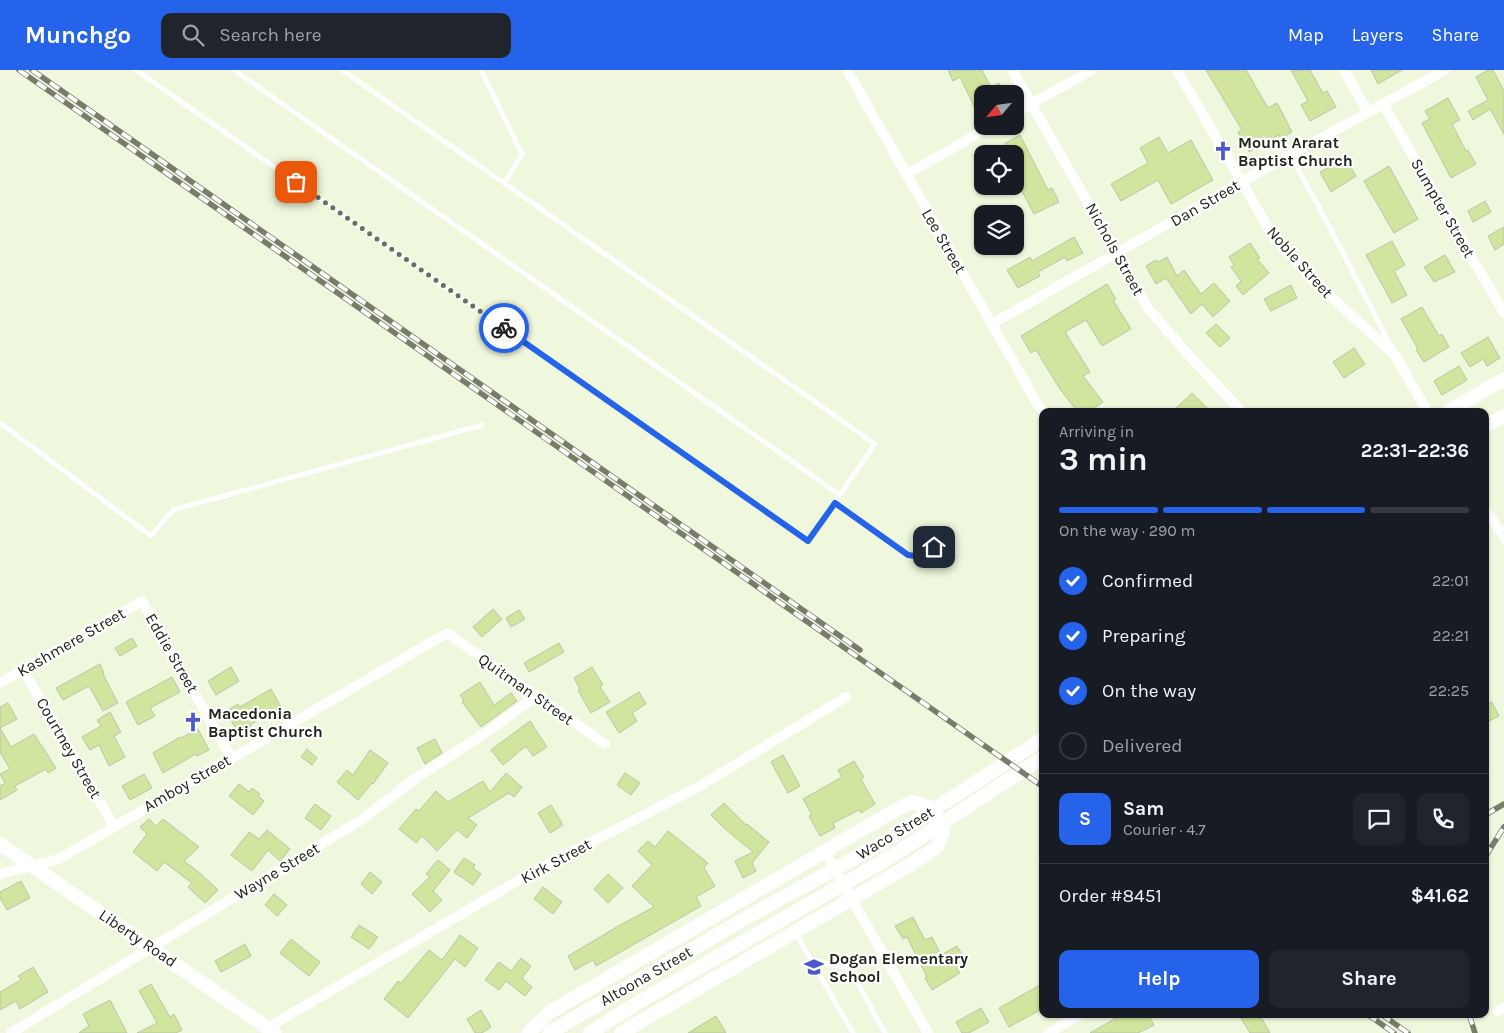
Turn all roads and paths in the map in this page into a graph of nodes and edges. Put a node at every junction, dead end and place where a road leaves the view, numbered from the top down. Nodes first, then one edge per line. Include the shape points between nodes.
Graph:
1 (136, 70) edge
2 (234, 70) edge
3 (342, 70) edge
4 (847, 70) edge
5 (1012, 70) edge
6 (1092, 70) edge
7 (1177, 70) edge
8 (1344, 70) edge
9 (1445, 70) edge
10 (481, 71) edge
11 (1032, 103) junction
12 (1383, 104) junction
13 (1024, 108) edge
14 (1368, 112) junction
15 (975, 135) edge
16 (1290, 156) junction
17 (906, 175) junction
18 (1241, 182) junction
19 (504, 183) junction
20 (1117, 252) junction
21 (1504, 313) edge
22 (992, 324) junction
23 (1395, 355) junction
24 (1504, 379) edge
25 (1040, 408) edge
26 (1237, 408) edge
27 (1425, 408) edge
28 (1454, 408) edge
29 (1504, 416) edge
30 (0, 423) edge
31 (1489, 424) edge
32 (482, 425) dead end
33 (840, 495) junction
34 (835, 503) junction
35 (1489, 515) edge
36 (1499, 530) joint
37 (1504, 542) edge
38 (934, 547) dead end
39 (142, 601) joint
40 (447, 632) joint
41 (23, 670) junction
42 (0, 683) edge
43 (536, 696) junction
44 (846, 697) dead end
45 (1039, 741) edge
46 (605, 744) dead end
47 (232, 757) junction
48 (1039, 760) edge
49 (114, 826) junction
50 (0, 844) edge
51 (825, 852) junction
52 (31, 865) junction
53 (0, 874) edge
54 (851, 898) junction
55 (744, 919) joint
56 (794, 932) junction
57 (753, 936) joint
58 (152, 947) junction
59 (810, 959) junction
60 (1075, 1018) edge
61 (271, 1030) edge
62 (11, 1033) edge
63 (528, 1033) edge
64 (549, 1033) edge
65 (590, 1033) edge
66 (621, 1033) edge
67 (853, 1033) edge
68 (885, 1033) edge
69 (928, 1033) edge
70 (1048, 1033) edge

1 - 34 lane via 808,541
2 - 33 lane
3 - 19 lane
4 - 17 street, Lee Street
5 - 11 street, Nichols Street
6 - 11 street
7 - 18 street, Noble Street
8 - 14 street
9 - 12 street, Dan Street
10 - 19 lane via 522,154
11 - 13 street
11 - 20 street, Nichols Street
12 - 14 street, Dan Street
12 - 21 street, Sumpter Street
14 - 16 street, Dan Street
15 - 17 street
16 - 18 street, Dan Street
16 - 23 lane
17 - 22 street, Lee Street
18 - 20 street, Dan Street
18 - 23 street, Noble Street via 1274,238 1319,286
19 - 33 lane via 875,444
20 - 22 street, Dan Street
20 - 26 street, Nichols Street via 1148,308
22 - 25 street, Lee Street
23 - 27 street, Noble Street
24 - 28 main road
29 - 31 main road
30 - 32 lane via 151,536 173,510
33 - 34 lane
34 - 38 lane via 908,555 915,556
35 - 36 street
36 - 37 lane
39 - 41 street, Kashmere Street
39 - 47 street, Eddie Street
40 - 43 street, Quitman Street
40 - 47 street, Amboy Street
41 - 42 street, Kashmere Street
41 - 49 street, Courtney Street
43 - 46 street, Quitman Street
43 - 58 street, Wayne Street via 361,820
44 - 61 street, Kirk Street via 700,786 531,873
45 - 55 main road, Waco Street via 884,842
47 - 49 street, Amboy Street
48 - 57 main road, Waco Street via 892,856
49 - 52 street, Amboy Street via 59,859
50 - 52 main road, Liberty Road
51 - 54 street
51 - 54 main road via 914,802 929,807 943,831 937,848
51 - 63 main road via 550,1012
52 - 53 street, Amboy Street
52 - 58 main road, Liberty Road
54 - 56 main road
54 - 69 street
55 - 64 main road, Altoona Street
56 - 59 lane
56 - 66 main road
57 - 65 main road, Altoona Street
58 - 61 main road, Liberty Road
58 - 62 street, Wayne Street
59 - 67 lane
59 - 68 lane via 850,969
60 - 70 street

